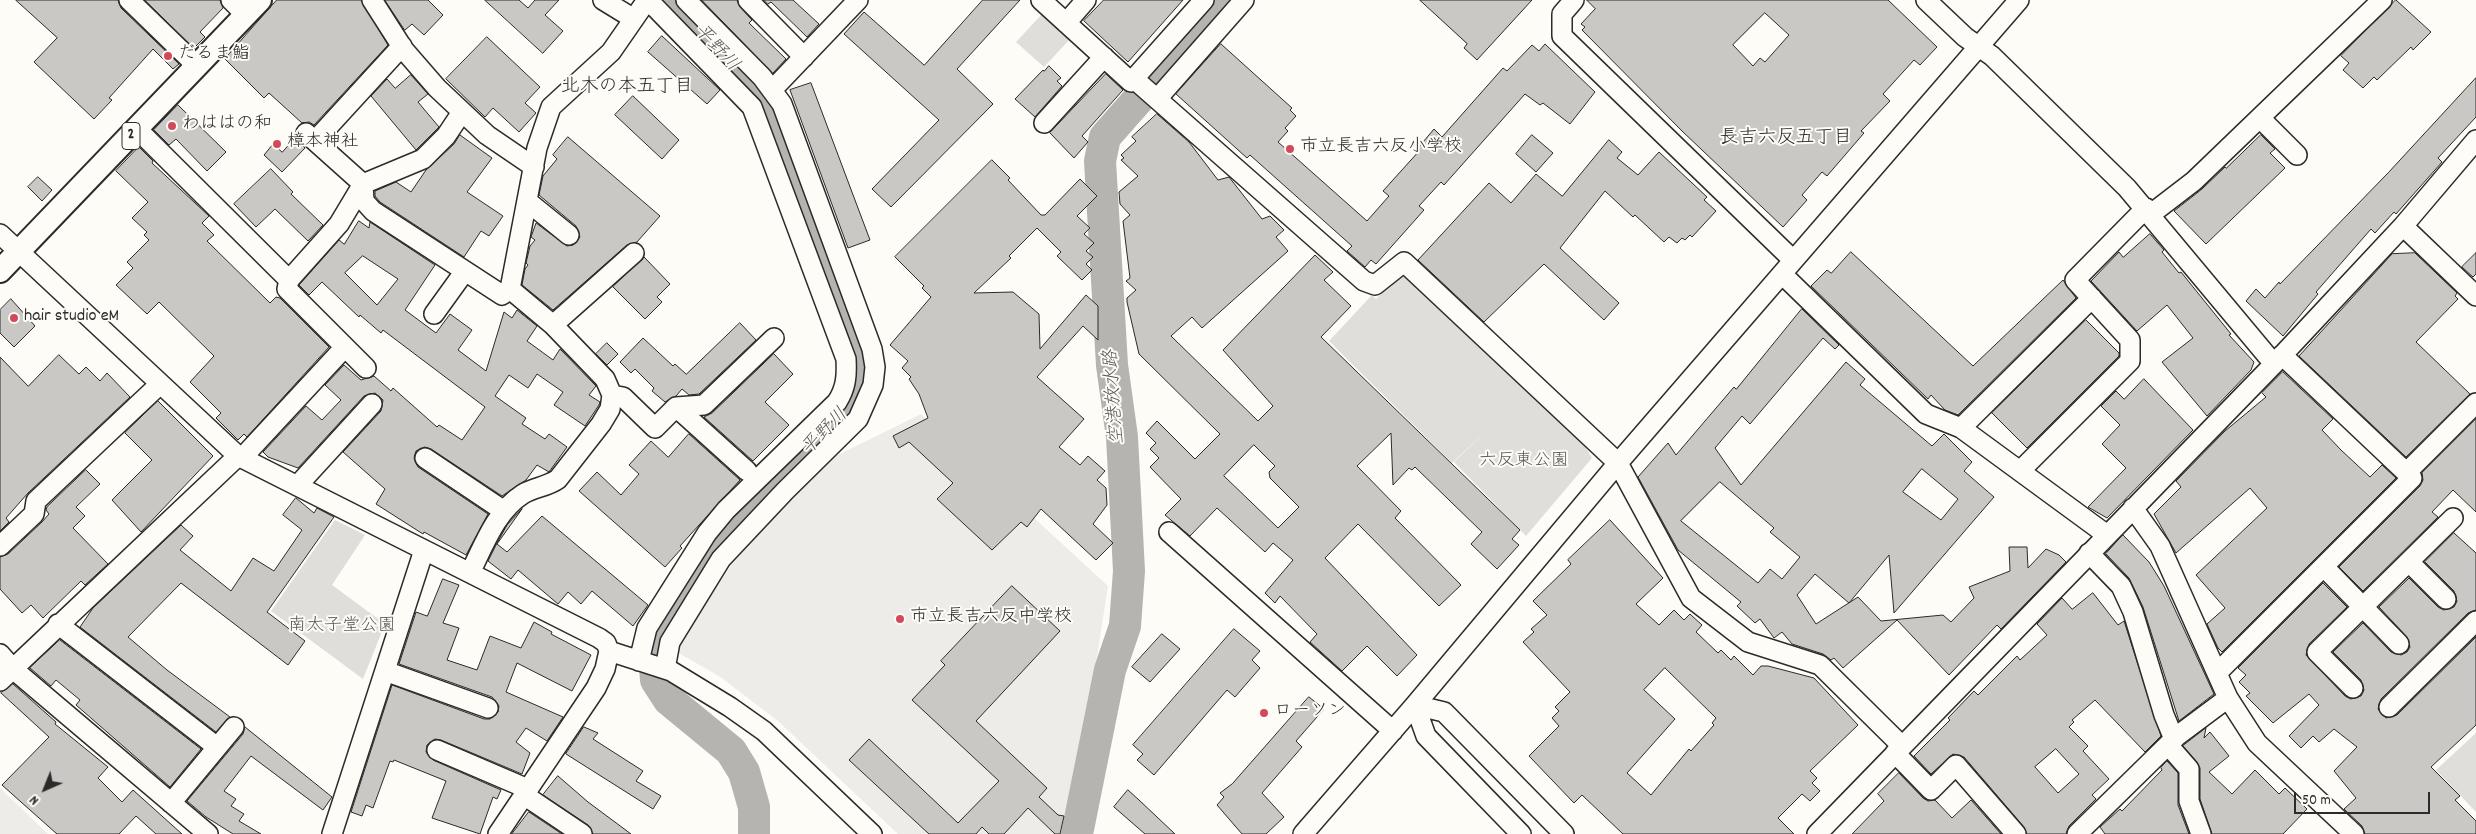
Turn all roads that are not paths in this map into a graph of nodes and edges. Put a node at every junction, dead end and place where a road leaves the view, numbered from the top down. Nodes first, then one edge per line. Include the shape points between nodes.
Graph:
1 (129, 0) edge
2 (372, 0) edge
3 (602, 0) edge
4 (648, 0) edge
5 (686, 0) edge
6 (748, 0) edge
7 (858, 0) edge
8 (1041, 0) edge
9 (1086, 0) edge
10 (1204, 0) edge
11 (1244, 0) edge
12 (1574, 0) edge
13 (1926, 0) edge
14 (2019, 0) edge
15 (2382, 0) edge
16 (246, 5) edge
17 (634, 19) junction
18 (1066, 23) junction
19 (402, 46) junction
20 (1978, 46) junction
21 (804, 57) junction
22 (1104, 57) junction
23 (198, 66) junction
24 (1133, 78) junction
25 (773, 89) junction
26 (1157, 99) junction
27 (462, 112) junction
28 (2260, 118) junction
29 (1044, 123) dead end
30 (137, 129) junction
31 (2476, 140) edge
32 (2297, 155) dead end
33 (534, 167) junction
34 (364, 184) junction
35 (527, 200) junction
36 (2148, 211) junction
37 (2403, 226) junction
38 (0, 234) edge
39 (569, 235) dead end
40 (18, 252) junction
41 (634, 253) dead end
42 (1788, 267) junction
43 (0, 271) edge
44 (465, 271) junction
45 (288, 280) junction
46 (510, 289) junction
47 (2476, 296) edge
48 (2092, 298) junction
49 (434, 314) dead end
50 (554, 325) junction
51 (774, 338) dead end
52 (345, 347) junction
53 (2278, 359) junction
54 (366, 368) dead end
55 (159, 385) junction
56 (612, 395) junction
57 (2476, 403) edge
58 (372, 404) dead end
59 (676, 407) junction
60 (1961, 428) junction
61 (240, 457) junction
62 (425, 458) dead end
63 (1618, 463) junction
64 (2021, 470) junction
65 (747, 471) dead end
66 (2406, 472) junction
67 (297, 486) junction
68 (2133, 508) junction
69 (504, 510) junction
70 (2453, 518) dead end
71 (1168, 532) dead end
72 (2107, 535) junction
73 (0, 546) edge
74 (424, 550) junction
75 (2089, 553) junction
76 (2409, 562) junction
77 (2324, 567) junction
78 (470, 573) junction
79 (2446, 599) dead end
80 (2363, 607) junction
81 (2476, 621) edge
82 (58, 624) junction
83 (2399, 644) dead end
84 (609, 651) junction
85 (0, 654) edge
86 (639, 661) junction
87 (665, 669) junction
88 (385, 672) junction
89 (2217, 673) junction
90 (6, 675) edge
91 (2353, 688) dead end
92 (2228, 698) junction
93 (1415, 705) junction
94 (2389, 707) dead end
95 (488, 708) dead end
96 (234, 727) dead end
97 (1393, 731) junction
98 (2171, 742) junction
99 (217, 747) junction
100 (437, 750) dead end
101 (1899, 750) junction
102 (526, 792) junction
103 (171, 803) junction
104 (208, 834) edge
105 (332, 834) edge
106 (498, 834) edge
107 (582, 834) edge
108 (872, 834) edge
109 (1303, 834) edge
110 (1522, 834) edge
111 (1564, 834) edge
112 (1817, 834) edge
113 (2016, 834) edge
114 (2077, 834) edge
115 (2202, 834) edge
116 (2354, 834) edge

1 - 23 street
2 - 19 street
3 - 17 street
4 - 17 street
4 - 86 street via 752,107 843,350 847,375 845,390 837,402 726,510 707,533 647,628
5 - 25 street
6 - 21 street
7 - 21 street
8 - 18 street
9 - 18 street
10 - 24 street
11 - 26 street
12 - 42 street via 1562,14 1562,36
13 - 20 street
14 - 20 street
15 - 28 street
16 - 23 main road, 2
17 - 33 street via 611,52 551,107
18 - 22 street
19 - 27 street
19 - 34 street via 311,137
20 - 36 street via 1992,56
20 - 42 street
21 - 25 street
22 - 24 street via 1131,82
22 - 29 street
23 - 30 main road, 2
24 - 26 street
25 - 87 street via 782,104 872,349 873,385 858,419 721,559 670,642
26 - 63 street via 1364,281 1376,285 1404,262
27 - 33 street via 487,135
27 - 34 street via 446,136 423,159
28 - 32 street
28 - 36 street via 2194,181
30 - 40 main road, 2
30 - 45 street
31 - 37 street
33 - 35 street
34 - 44 street via 364,201 373,211
34 - 45 street via 339,224
35 - 39 street
35 - 46 street
36 - 48 street via 2075,280
36 - 53 street
37 - 47 street
37 - 53 street
38 - 40 street
40 - 43 main road, 2
40 - 55 street
41 - 50 street
42 - 60 street via 1926,414
42 - 63 street
44 - 46 street via 502,295
44 - 49 street
45 - 52 street via 287,289
46 - 50 street
48 - 60 street
48 - 64 street via 2130,340 2130,361
50 - 56 street via 605,379
51 - 59 street via 704,405
52 - 54 street
52 - 61 street
53 - 66 street
53 - 68 street
55 - 61 street
55 - 73 street via 36,501 34,514
56 - 59 street via 623,397 655,428
56 - 69 street via 610,408 601,424 558,479 525,492
57 - 66 street
58 - 67 street
59 - 65 street
60 - 64 street
61 - 67 street
61 - 82 street
62 - 69 street
63 - 93 street
63 - 101 street via 1691,598 1748,642 1820,665
64 - 72 street
66 - 77 street via 2412,478
67 - 74 street
68 - 72 street
68 - 89 street via 2160,546
69 - 78 street
70 - 76 street
71 - 97 street
72 - 75 street
74 - 78 street
74 - 88 street
75 - 98 street via 2121,586 2133,612
75 - 101 street
76 - 79 street
76 - 80 street
77 - 80 street
77 - 89 street
78 - 84 street via 599,638
80 - 83 street
80 - 91 street via 2317,652
81 - 94 street
82 - 90 street
82 - 99 street
84 - 86 street
84 - 102 street via 596,688
85 - 90 street
86 - 87 street
87 - 108 street via 764,731
88 - 95 street
88 - 105 street
89 - 92 street
90 - 103 street
92 - 98 street
92 - 116 street via 2257,743
93 - 97 street
93 - 110 street via 1426,736
93 - 111 street via 1444,712
96 - 99 street
97 - 109 street
98 - 114 street
98 - 115 street via 2189,769 2189,801
99 - 103 street
100 - 102 street
101 - 112 street
101 - 113 street via 1931,790 1956,765
102 - 106 street
102 - 107 street
103 - 104 street

